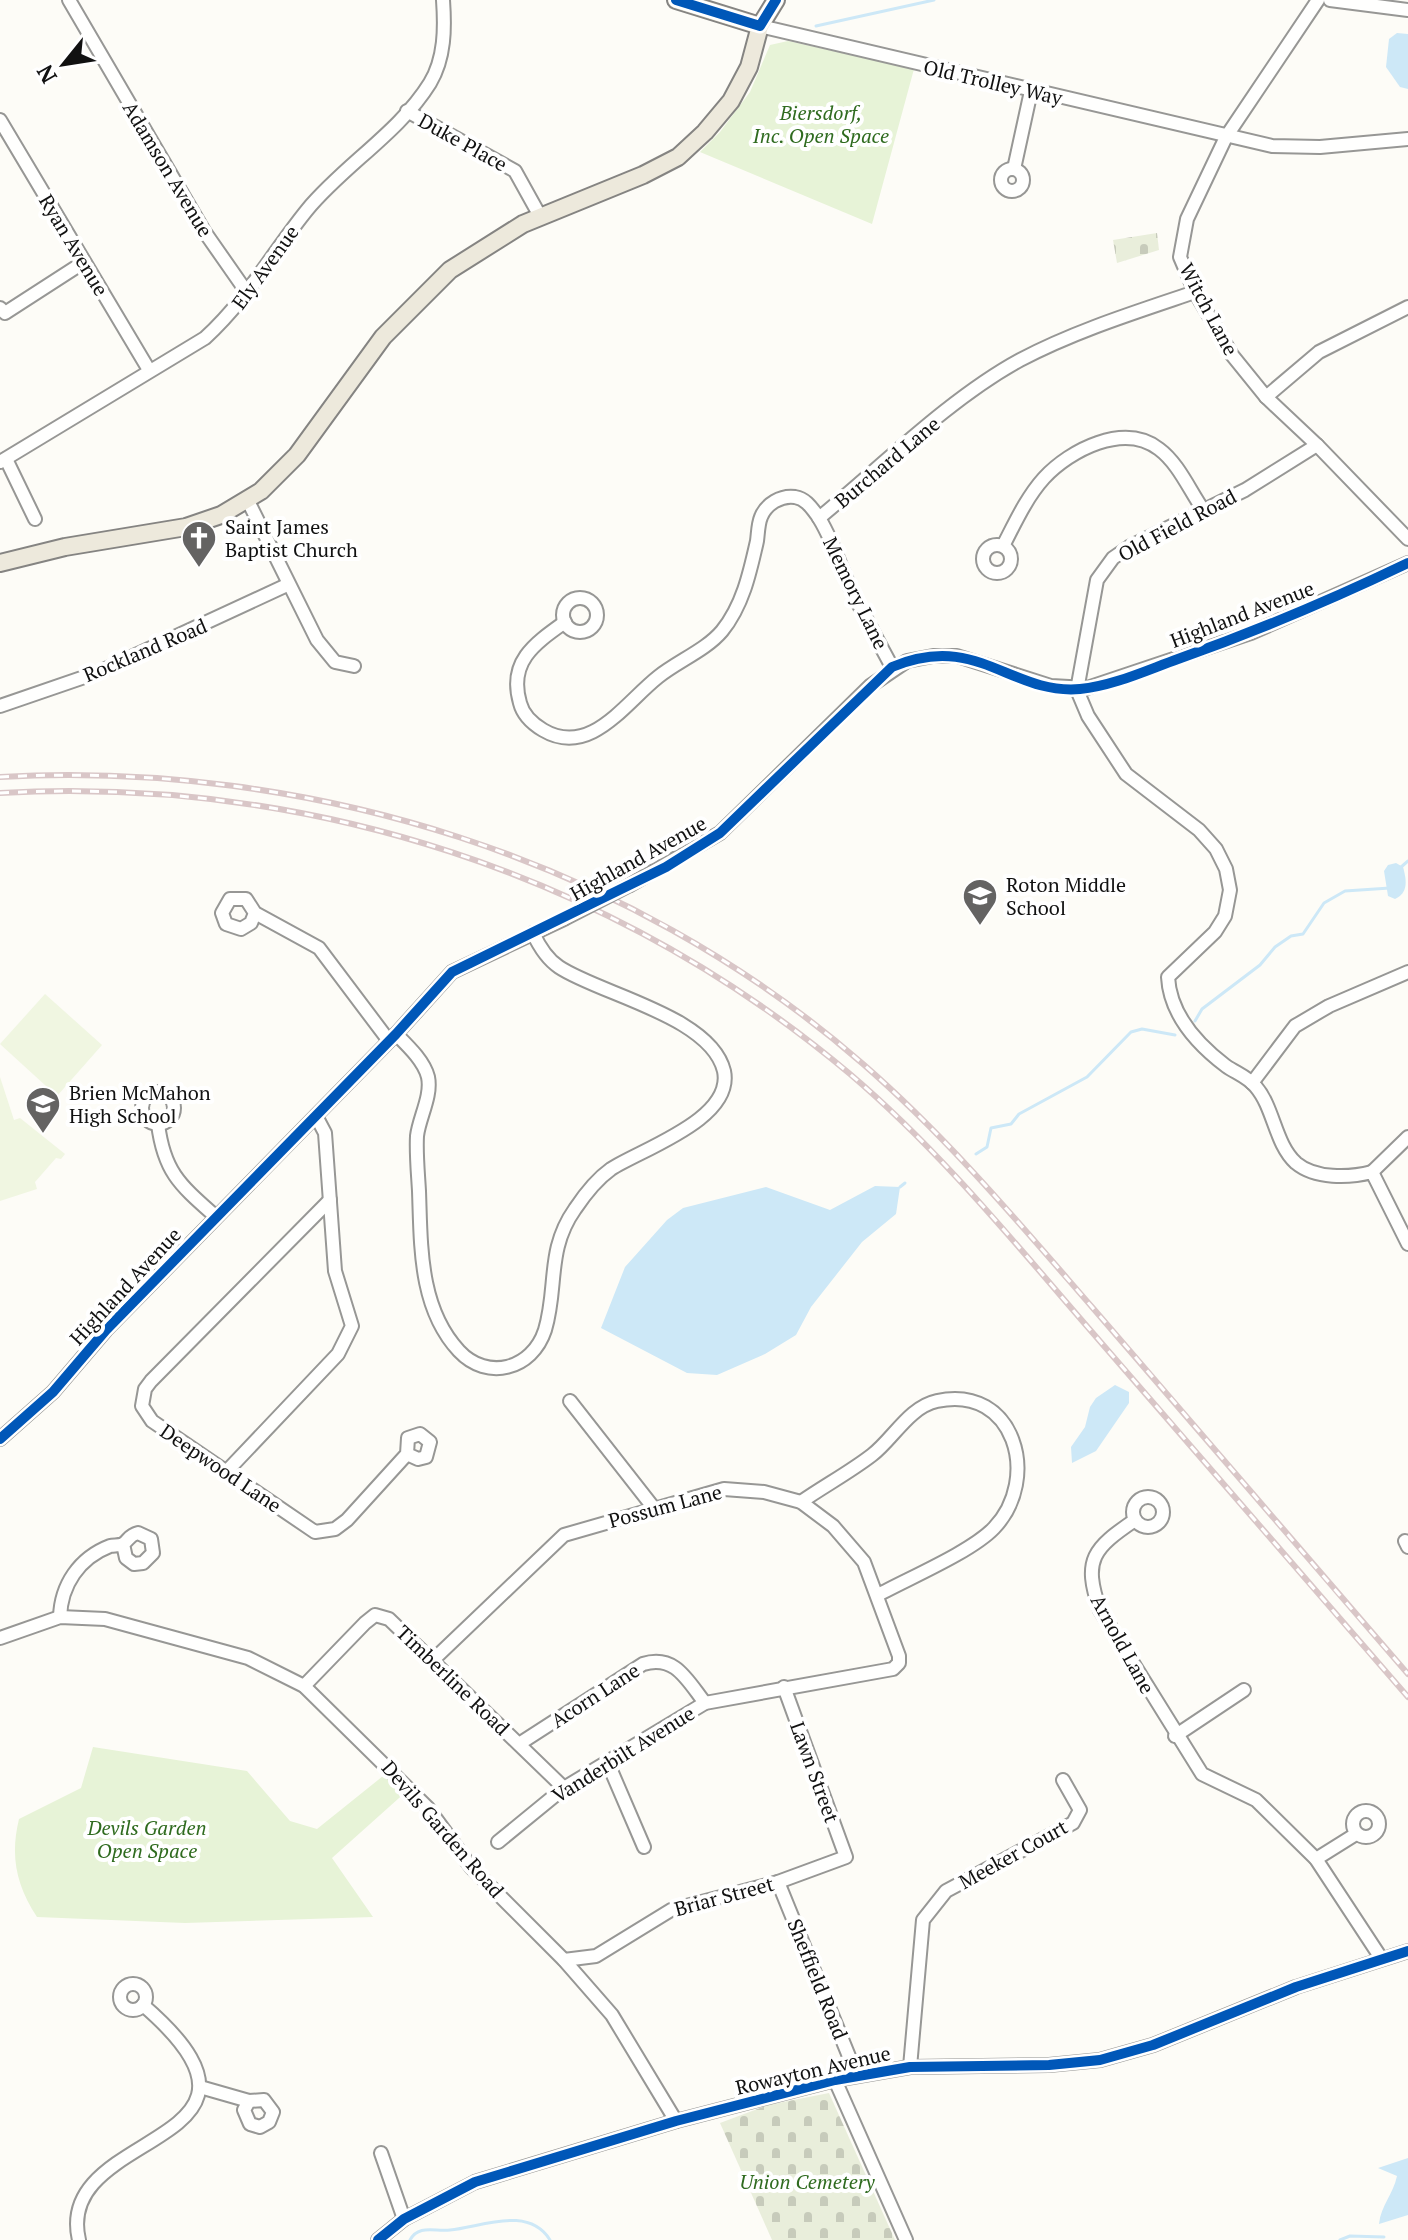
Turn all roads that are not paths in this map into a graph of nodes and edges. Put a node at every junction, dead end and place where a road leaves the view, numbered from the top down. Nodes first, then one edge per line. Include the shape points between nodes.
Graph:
1 (69, 0) edge
2 (443, 0) edge
3 (676, 0) edge
4 (776, 0) edge
5 (1318, 0) edge
6 (1330, 0) edge
7 (1408, 10) edge
8 (760, 26) junction
9 (1031, 91) junction
10 (407, 111) junction
11 (0, 120) edge
12 (1226, 137) junction
13 (1408, 139) edge
14 (1014, 169) dead end
15 (540, 216) junction
16 (84, 262) junction
17 (1195, 292) junction
18 (248, 294) junction
19 (1408, 307) edge
20 (0, 308) edge
21 (149, 370) junction
22 (1266, 397) junction
23 (1317, 445) junction
24 (3, 461) edge
25 (248, 501) junction
26 (1202, 508) junction
27 (819, 518) junction
28 (35, 519) dead end
29 (1408, 539) edge
30 (1003, 546) dead end
31 (0, 563) edge
32 (1408, 563) edge
33 (287, 585) junction
34 (565, 622) dead end
35 (354, 666) dead end
36 (892, 667) junction
37 (1077, 690) junction
38 (0, 706) edge
39 (255, 913) dead end
40 (533, 933) junction
41 (1408, 972) edge
42 (393, 1037) junction
43 (1252, 1083) junction
44 (316, 1116) junction
45 (158, 1124) dead end
46 (1408, 1137) edge
47 (1372, 1172) junction
48 (330, 1200) junction
49 (215, 1216) junction
50 (1408, 1244) edge
51 (570, 1401) dead end
52 (0, 1439) edge
53 (407, 1454) dead end
54 (227, 1471) junction
55 (801, 1502) junction
56 (653, 1507) junction
57 (1135, 1520) dead end
58 (123, 1544) dead end
59 (878, 1595) junction
60 (60, 1617) junction
61 (0, 1638) edge
62 (432, 1661) junction
63 (899, 1663) joint
64 (304, 1686) junction
65 (784, 1687) junction
66 (1244, 1690) dead end
67 (705, 1703) junction
68 (1175, 1736) junction
69 (519, 1744) junction
70 (607, 1761) junction
71 (1063, 1780) dead end
72 (564, 1788) junction
73 (1356, 1834) dead end
74 (498, 1842) dead end
75 (644, 1847) dead end
76 (846, 1857) joint
77 (1316, 1859) junction
78 (778, 1882) junction
79 (1408, 1951) edge
80 (1381, 1958) junction
81 (564, 1960) junction
82 (143, 2005) dead end
83 (910, 2067) junction
84 (857, 2076) junction
85 (835, 2080) junction
86 (200, 2087) junction
87 (249, 2101) dead end
88 (676, 2121) junction
89 (381, 2153) dead end
90 (404, 2219) junction
91 (79, 2240) edge
92 (378, 2240) edge
93 (906, 2240) edge

1 - 18 street, Adamson Avenue via 204,231
2 - 10 street, Ely Avenue via 439,64
3 - 8 main road
4 - 8 main road
5 - 12 street, Witch Lane
6 - 7 street
8 - 9 street, Old Trolley Way
8 - 15 main road via 749,67 731,101 678,157
9 - 12 street, Old Trolley Way
9 - 14 street
10 - 15 street, Duke Place via 515,171
10 - 18 street, Ely Avenue via 307,209
11 - 16 street, Ryan Avenue
12 - 13 street, Old Trolley Way via 1272,146 1320,147
12 - 17 street, Witch Lane via 1182,235 1180,257
15 - 25 main road via 464,259 409,307 297,455
16 - 20 street via 5,313
16 - 21 street, Ryan Avenue
17 - 22 street, Witch Lane via 1232,355
17 - 27 street, Burchard Lane via 1098,325 1019,361 966,396
18 - 21 street, Ely Avenue via 205,338
19 - 22 street via 1319,352
21 - 24 street, Ely Avenue
22 - 23 street, Witch Lane
23 - 26 street, Old Field Road via 1245,490
23 - 29 street, Witch Lane
24 - 28 street
25 - 31 main road via 186,527
25 - 33 street
26 - 30 street via 1158,448 1121,438 1069,458 1045,478
26 - 37 street, Old Field Road via 1129,547 1105,567 1097,580
27 - 34 street, Burchard Lane via 807,502 795,497 770,504 761,517 746,584 721,633 656,678 607,723 568,740 536,726 522,711 517,692 522,659 530,647
27 - 36 street, Memory Lane
32 - 37 street, Highland Avenue via 1251,633
33 - 35 street via 335,662
33 - 38 street, Rockland Road via 99,672
36 - 37 street, Highland Avenue via 921,658 957,656
36 - 40 street, Highland Avenue, bridge via 720,833
37 - 43 street via 1126,774 1199,830 1226,869 1230,890 1225,916 1168,977 1169,996 1206,1049
39 - 42 street via 319,948
40 - 42 street, Highland Avenue via 452,972
40 - 42 street via 561,968 683,1025 716,1057 724,1083 713,1105 692,1125 612,1168 575,1209 555,1250 544,1333 523,1359 506,1368 487,1370 469,1361 447,1335 431,1299 421,1250 417,1137 429,1085 422,1063
41 - 43 street via 1295,1026
42 - 44 street, Highland Avenue
43 - 47 street via 1294,1161 1330,1175
44 - 48 street via 325,1133
44 - 49 street, Highland Avenue
45 - 49 street via 167,1166
46 - 47 street
47 - 50 street
48 - 54 street via 335,1271 352,1326 348,1338
48 - 54 street, Deepwood Lane via 145,1389 142,1406 152,1421
49 - 52 street, Highland Avenue via 53,1392
51 - 56 street
53 - 54 street, Deepwood Lane via 347,1520 325,1533 315,1532
55 - 56 street, Possum Lane via 724,1489
55 - 59 street, Possum Lane via 850,1543
55 - 59 street via 874,1453 914,1414 936,1401 977,1404 999,1416 1018,1460 1014,1495 1003,1517 980,1539
56 - 62 street, Possum Lane via 564,1535
57 - 68 street, Arnold Lane via 1099,1548 1092,1561 1091,1586
58 - 60 street via 96,1554 73,1574 61,1599
59 - 63 street, Possum Lane
60 - 61 street, Devils Garden Road
60 - 64 street, Devils Garden Road via 105,1619 155,1630 248,1658
62 - 64 street, Timberline Road via 389,1619 375,1615
62 - 69 street, Timberline Road
63 - 65 street, Vanderbilt Avenue via 893,1669
64 - 81 street, Devils Garden Road via 428,1808 471,1867
65 - 67 street, Vanderbilt Avenue
65 - 76 street, Lawn Street
66 - 68 street
67 - 69 street, Acorn Lane via 676,1666 656,1660
67 - 70 street, Vanderbilt Avenue
68 - 77 street, Arnold Lane via 1202,1774 1256,1800
69 - 72 street, Timberline Road
70 - 72 street, Vanderbilt Avenue
70 - 75 street
71 - 83 street, Meeker Court via 1080,1810 1073,1823 946,1891 923,1920
72 - 74 street, Vanderbilt Avenue
73 - 77 street
76 - 78 street, Briar Street
77 - 80 street, Arnold Lane
78 - 81 street, Briar Street via 671,1910 596,1956
78 - 84 street, Sheffield Road
79 - 80 street, Rowayton Avenue
80 - 83 street, Rowayton Avenue via 1100,2060
81 - 88 street, Devils Garden Road via 612,2015
82 - 86 street via 183,2042
83 - 84 street, Rowayton Avenue
84 - 85 street, Rowayton Avenue
85 - 88 street, Rowayton Avenue
85 - 93 street
86 - 87 street
86 - 91 street via 179,2124 89,2185 77,2215
88 - 90 street, Rowayton Avenue via 510,2169
89 - 90 street
90 - 92 street, Rowayton Avenue

